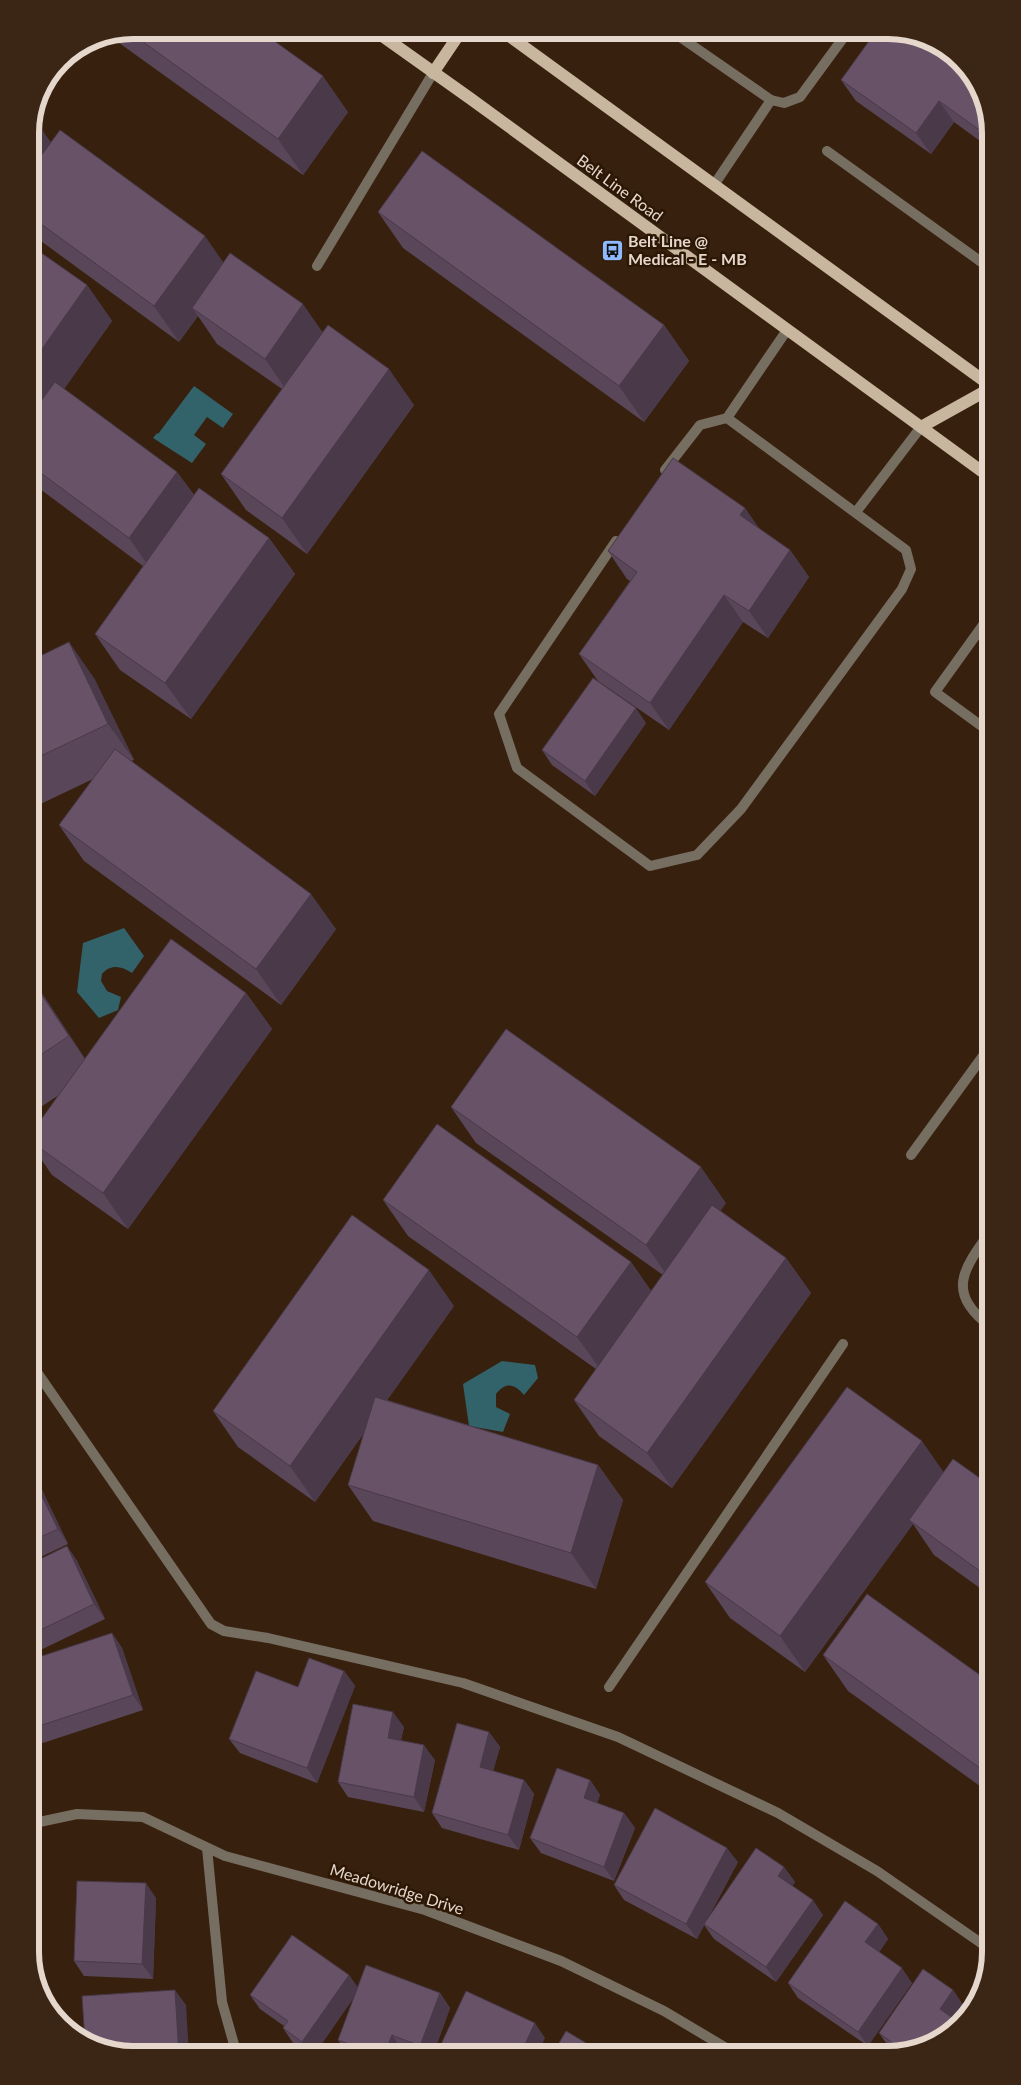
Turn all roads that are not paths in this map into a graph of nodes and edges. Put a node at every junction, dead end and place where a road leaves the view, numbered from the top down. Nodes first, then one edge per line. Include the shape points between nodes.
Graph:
1 (386, 39) edge
2 (456, 39) edge
3 (513, 39) edge
4 (683, 39) edge
5 (842, 39) edge
6 (433, 73) junction
7 (771, 100) junction
8 (827, 151) dead end
9 (714, 185) junction
10 (982, 259) edge
11 (980, 262) joint
12 (317, 266) dead end
13 (787, 330) junction
14 (982, 380) edge
15 (982, 392) edge
16 (727, 418) junction
17 (921, 427) junction
18 (982, 471) edge
19 (659, 478) edge
20 (856, 512) junction
21 (620, 535) edge
22 (982, 627) edge
23 (982, 726) edge
24 (982, 1057) edge
25 (911, 1155) dead end
26 (982, 1243) edge
27 (982, 1320) edge
28 (843, 1344) dead end
29 (39, 1375) edge
30 (609, 1687) dead end
31 (39, 1822) edge
32 (207, 1848) junction
33 (982, 1944) edge
34 (234, 2046) edge
35 (723, 2046) edge

1 - 6 main road, Belt Line Road
2 - 6 main road
3 - 9 main road
4 - 7 street
5 - 7 street via 800,97 784,103
6 - 12 street
6 - 13 main road, Belt Line Road
7 - 9 street
8 - 11 street
9 - 14 main road
10 - 11 street
13 - 16 street
13 - 17 main road, Belt Line Road
15 - 17 main road
16 - 19 street via 700,425
16 - 20 street
17 - 18 main road, Belt Line Road
17 - 20 street
20 - 21 street via 906,550 911,569 902,589 741,809 697,855 650,866 516,768 499,714
22 - 23 street via 935,692
24 - 25 street
26 - 27 street via 962,1278 964,1299
28 - 30 street
29 - 33 street via 211,1624 224,1632 268,1638 463,1683 618,1737 778,1813 877,1871
31 - 32 street, Meadowridge Drive via 76,1814 142,1817
32 - 34 street via 222,2002
32 - 35 street, Meadowridge Drive via 225,1856 426,1910 561,1961 664,2011

